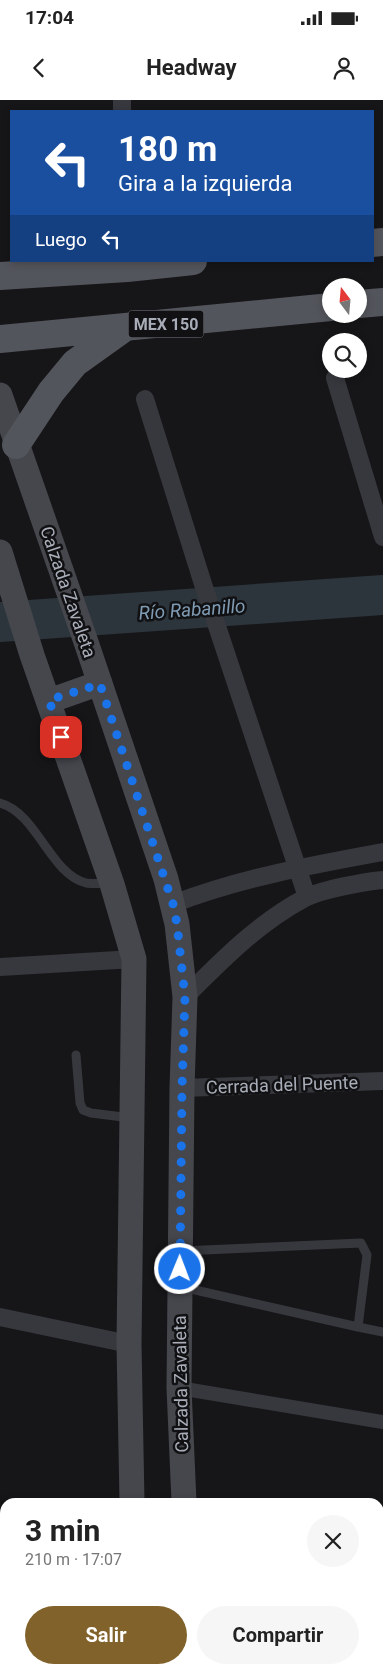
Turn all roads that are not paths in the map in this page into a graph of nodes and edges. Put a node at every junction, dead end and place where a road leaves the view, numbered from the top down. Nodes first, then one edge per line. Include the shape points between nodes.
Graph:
1 (171, 262) edge
2 (127, 264) edge
3 (0, 276) edge
4 (383, 302) edge
5 (368, 303) edge
6 (322, 308) edge
7 (124, 328) junction
8 (0, 339) edge
9 (335, 378) dead end
10 (0, 395) edge
11 (145, 399) dead end
12 (16, 445) junction
13 (383, 536) edge
14 (0, 552) edge
15 (100, 684) junction
16 (49, 700) junction
17 (0, 803) edge
18 (383, 852) edge
19 (296, 868) junction
20 (383, 880) edge
21 (112, 884) junction
22 (307, 897) junction
23 (173, 904) junction
24 (134, 959) junction
25 (0, 967) edge
26 (185, 997) junction
27 (76, 1055) dead end
28 (383, 1081) edge
29 (182, 1088) junction
30 (132, 1118) junction
31 (180, 1251) junction
32 (179, 1286) junction
33 (0, 1317) edge
34 (358, 1327) junction
35 (383, 1332) edge
36 (129, 1344) junction
37 (179, 1388) junction
38 (383, 1422) edge
39 (132, 1498) edge
40 (184, 1498) edge

1 - 2 main road
2 - 3 main road
4 - 5 main road
6 - 7 main road, MEX 150
7 - 8 main road, MEX 150
7 - 12 main road via 75,363 51,392
9 - 13 street
10 - 12 main road, Calzada Zavaleta
11 - 19 street
12 - 15 main road, Calzada Zavaleta
14 - 16 main road
15 - 16 main road
15 - 23 main road, Calzada Zavaleta
16 - 21 main road
17 - 21 lane via 10,805 21,815 69,875 86,883
18 - 19 street
19 - 22 street
19 - 23 street
20 - 22 street via 360,882
21 - 24 main road
22 - 26 street via 236,947
23 - 26 main road, Calzada Zavaleta
24 - 25 street
24 - 30 main road
26 - 29 main road, Calzada Zavaleta
27 - 30 lane via 83,1110
28 - 29 street, Cerrada del Puente
29 - 31 main road, Calzada Zavaleta
30 - 36 main road
31 - 32 main road, Calzada Zavaleta
31 - 34 lane via 361,1242 367,1255
32 - 34 lane
32 - 37 main road, Calzada Zavaleta
33 - 36 street
34 - 35 lane
36 - 39 main road
37 - 38 street
37 - 40 main road, Calzada Zavaleta

